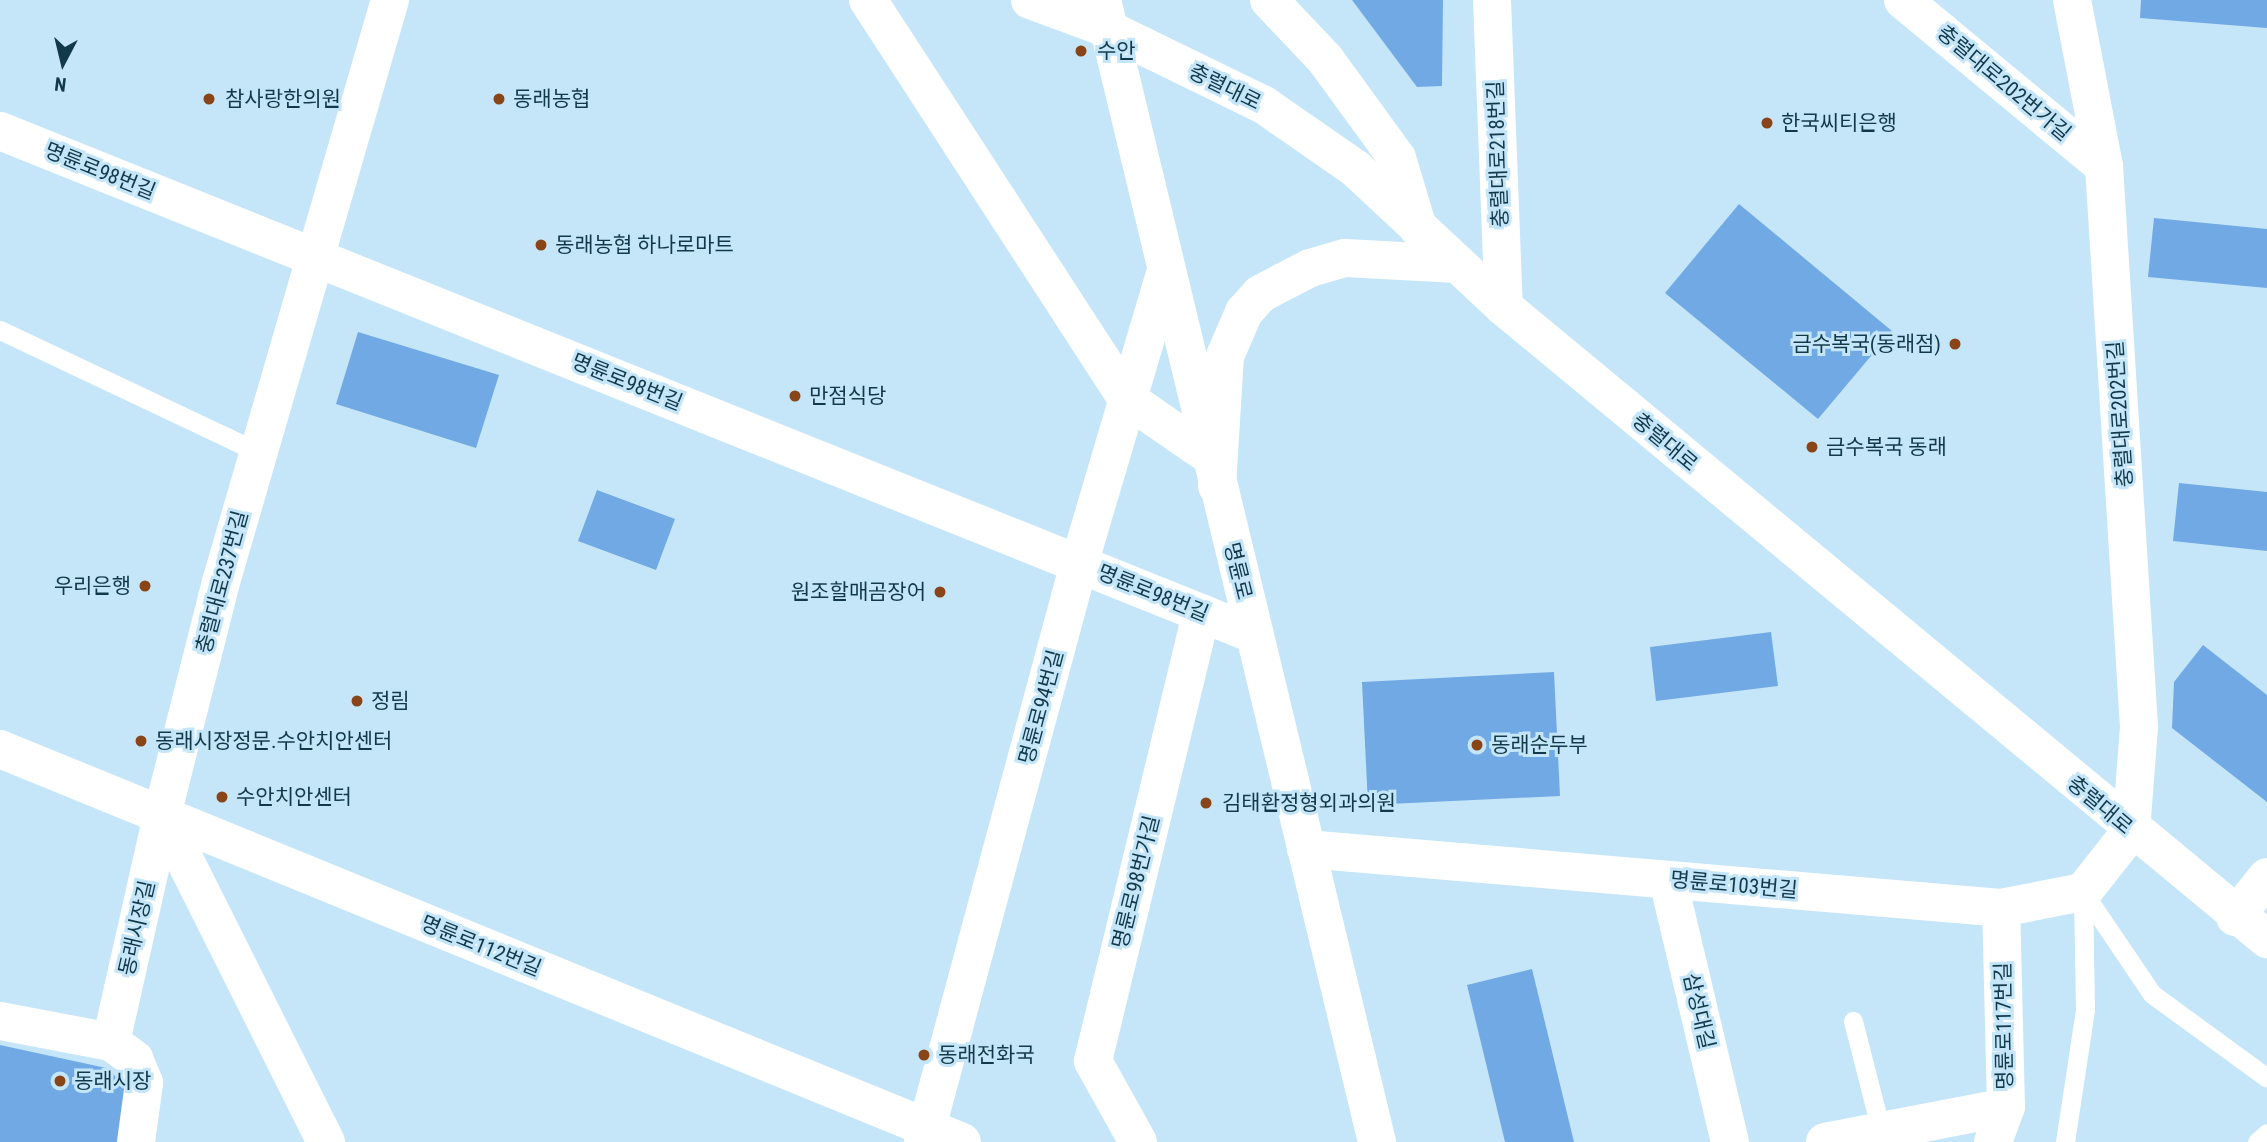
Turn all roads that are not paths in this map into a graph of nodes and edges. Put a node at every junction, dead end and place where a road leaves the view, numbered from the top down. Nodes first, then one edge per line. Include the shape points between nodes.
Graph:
1 (390, 0) edge
2 (868, 0) edge
3 (1030, 0) edge
4 (1269, 0) edge
5 (1492, 0) edge
6 (1903, 0) edge
7 (2072, 0) edge
8 (1104, 14) edge
9 (0, 131) edge
10 (2105, 166) junction
11 (1418, 228) junction
12 (315, 257) junction
13 (1458, 264) junction
14 (1165, 274) junction
15 (1504, 307) junction
16 (0, 330) edge
17 (1126, 398) junction
18 (258, 452) junction
19 (1214, 471) junction
20 (1079, 564) junction
21 (1202, 613) junction
22 (1253, 634) junction
23 (0, 749) edge
24 (163, 815) junction
25 (2131, 831) junction
26 (1306, 849) junction
27 (2267, 877) edge
28 (1668, 880) junction
29 (2083, 892) junction
30 (2001, 908) junction
31 (2235, 917) junction
32 (2267, 939) edge
33 (0, 1021) edge
34 (1853, 1021) dead end
35 (111, 1042) junction
36 (2267, 1078) edge
37 (2006, 1107) junction
38 (1881, 1131) junction
39 (2267, 1133) edge
40 (925, 1136) edge
41 (136, 1142) edge
42 (326, 1142) edge
43 (962, 1142) edge
44 (1138, 1142) edge
45 (1377, 1142) edge
46 (1730, 1142) edge
47 (1825, 1142) edge
48 (1993, 1142) edge
49 (2065, 1142) edge
50 (2257, 1142) edge

1 - 12 street, 충렬대로237번길
2 - 17 street
3 - 8 street, 충렬대로
4 - 11 street via 1325,59 1397,158
5 - 15 street, 충렬대로218번길
6 - 10 street, 충렬대로202번가길
7 - 10 street, 충렬대로202번길
8 - 11 street, 충렬대로 via 1264,104 1356,169
8 - 14 street, 명륜로
9 - 12 street, 명륜로98번길
10 - 25 street, 충렬대로202번길 via 2139,727
11 - 13 street, 충렬대로
12 - 18 street, 충렬대로237번길
12 - 20 street, 명륜로98번길
13 - 15 street, 충렬대로
13 - 19 street via 1345,258 1310,268 1260,295 1244,312 1225,356
14 - 17 street, 명륜로94번길
14 - 19 street, 명륜로
15 - 25 street, 충렬대로
16 - 18 lane
17 - 19 street
17 - 20 street, 명륜로94번길
18 - 24 street, 충렬대로237번길
19 - 22 street, 명륜로
20 - 21 street, 명륜로98번길
20 - 40 street, 명륜로94번길
21 - 22 street, 명륜로98번길
21 - 44 street, 명륜로98번가길 via 1093,1061
22 - 26 street, 명륜로
23 - 24 street, 명륜로112번길
24 - 35 street, 동래시장길
24 - 40 street, 명륜로112번길
24 - 42 street
25 - 29 street
25 - 31 street, 충렬대로
26 - 28 street, 명륜로103번길
26 - 45 street, 명륜로
27 - 31 street
28 - 30 street, 명륜로103번길
28 - 46 street, 삼성대길
29 - 30 street, 명륜로103번길
29 - 36 lane via 2152,994
29 - 49 lane via 2085,1009
30 - 37 street, 명륜로117번길
31 - 32 street, 충렬대로
33 - 35 street
34 - 38 lane
35 - 41 street via 134,1059 144,1083
37 - 38 street
37 - 48 street, 명륜로117번길
38 - 47 street
39 - 50 lane
40 - 43 street, 명륜로112번길

